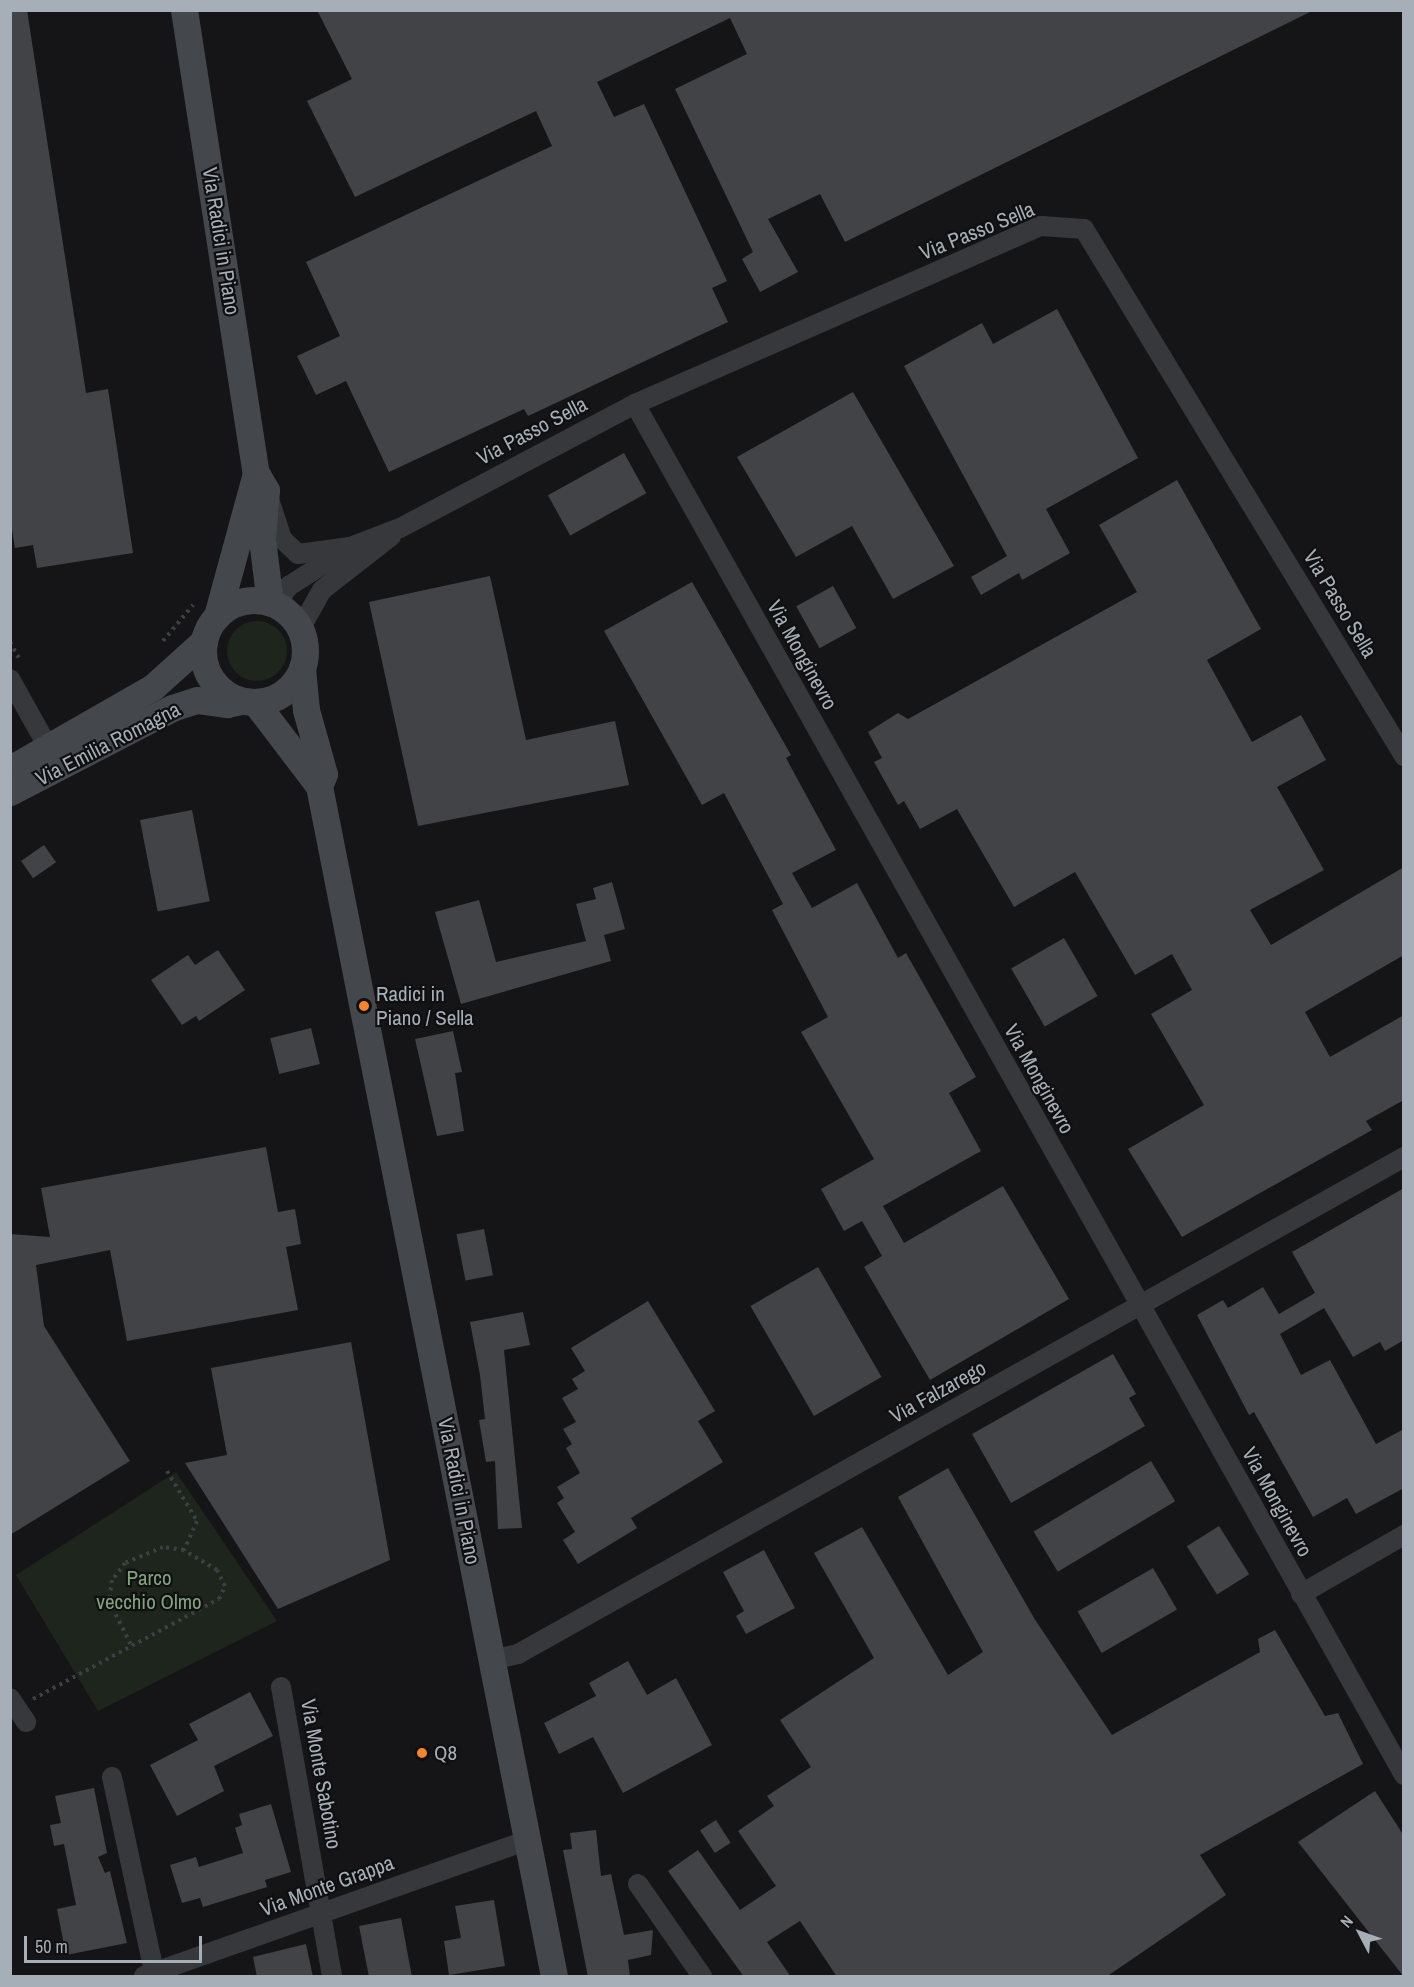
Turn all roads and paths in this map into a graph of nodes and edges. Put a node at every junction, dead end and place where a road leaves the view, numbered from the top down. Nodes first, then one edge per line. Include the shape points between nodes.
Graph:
1 (184, 10) edge
2 (635, 404) junction
3 (261, 482) junction
4 (400, 528) junction
5 (350, 547) junction
6 (273, 604) junction
7 (207, 607) junction
8 (300, 629) junction
9 (204, 641) junction
10 (160, 644) dead end
11 (302, 668) junction
12 (10, 679) edge
13 (248, 702) junction
14 (48, 747) junction
15 (1404, 756) edge
16 (10, 769) edge
17 (320, 786) junction
18 (10, 792) edge
19 (1404, 1157) edge
20 (1139, 1306) junction
21 (167, 1471) dead end
22 (1404, 1535) edge
23 (184, 1550) junction
24 (1301, 1594) junction
25 (131, 1645) junction
26 (492, 1660) junction
27 (281, 1687) dead end
28 (18, 1709) edge
29 (1404, 1775) edge
30 (112, 1777) dead end
31 (526, 1840) junction
32 (638, 1884) dead end
33 (320, 1914) junction
34 (151, 1975) edge
35 (332, 1977) edge
36 (554, 1977) edge
37 (702, 1977) edge

1 - 3 street, Via Radici in Piano
2 - 4 street, Via Passo Sella
2 - 15 street, Via Passo Sella via 1041,226 1084,229
2 - 20 street, Via Monginevro
3 - 5 street, Via Passo Sella via 282,538 298,554
3 - 6 street via 262,539
3 - 7 street
4 - 5 street, Via Passo Sella
4 - 8 street, Via Passo Sella via 322,590
5 - 6 street, Via Passo Sella via 290,585
6 - 7 street
6 - 8 street
7 - 9 street
7 - 10 path
8 - 11 street
9 - 13 street via 203,657 215,685
9 - 14 street, Via Emilia Romagna via 153,687
11 - 13 street via 284,693
11 - 17 street, Via Radici in Piano via 306,710 324,774
12 - 14 street
13 - 17 street
13 - 18 street, Via Emilia Romagna via 197,700 172,708
14 - 16 street, Via Emilia Romagna
17 - 26 street, Via Radici in Piano
19 - 20 street, Via Falzarego
20 - 24 street, Via Monginevro
20 - 26 street, Via Falzarego via 518,1654
21 - 23 path via 197,1521
22 - 24 street
23 - 25 path via 163,1546 143,1552 125,1563 112,1580 109,1601
23 - 25 path via 217,1569 225,1586 219,1599
24 - 29 street, Via Monginevro
25 - 28 path
26 - 31 street, Via Radici in Piano
27 - 33 street, Via Monte Sabotino
30 - 34 street
31 - 33 street, Via Monte Grappa
31 - 36 street, Via Radici in Piano
32 - 37 street
33 - 34 street, Via Monte Grappa
33 - 35 street, Via Monte Sabotino

